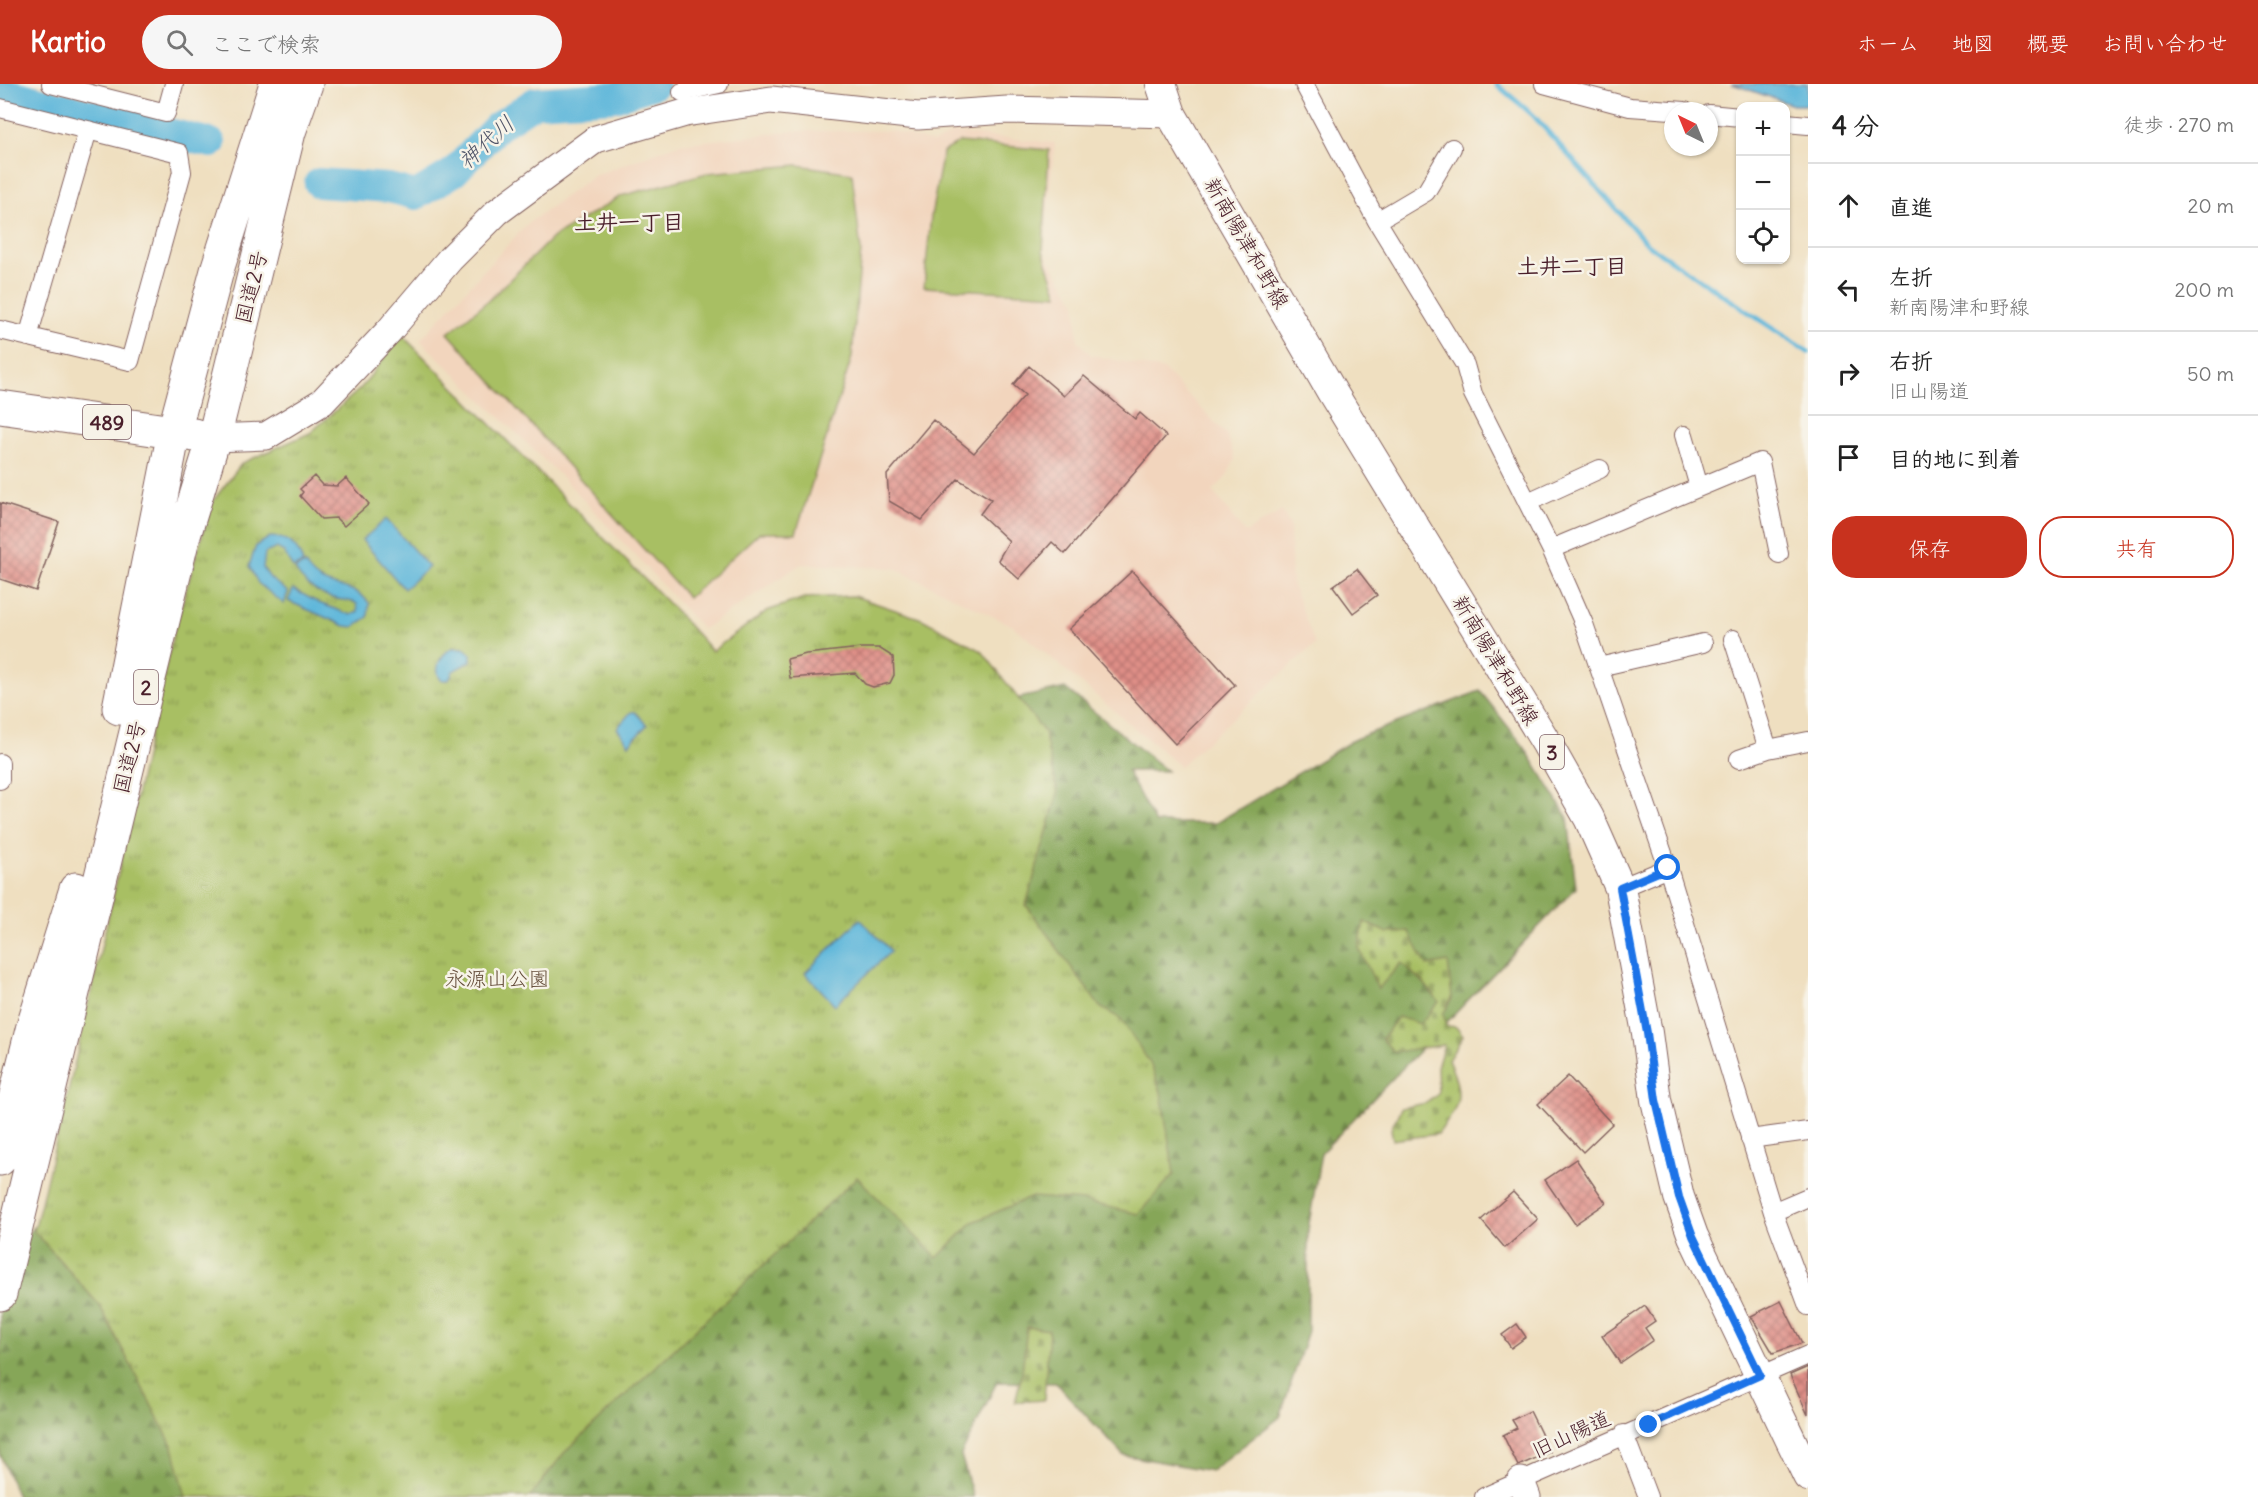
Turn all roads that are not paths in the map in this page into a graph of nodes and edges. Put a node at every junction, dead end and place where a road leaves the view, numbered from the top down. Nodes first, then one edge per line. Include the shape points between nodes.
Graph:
1 (51, 84) edge
2 (174, 84) edge
3 (276, 84) edge
4 (306, 84) edge
5 (719, 84) edge
6 (1161, 84) edge
7 (1304, 84) edge
8 (1544, 84) edge
9 (79, 87) edge
10 (682, 93) dead end
11 (0, 108) edge
12 (1664, 109) edge
13 (1171, 114) junction
14 (1718, 115) edge
15 (1736, 117) edge
16 (1790, 123) edge
17 (1808, 125) edge
18 (88, 130) junction
19 (1452, 148) dead end
20 (1377, 221) junction
21 (0, 330) edge
22 (28, 337) junction
23 (0, 407) edge
24 (174, 432) junction
25 (1684, 435) dead end
26 (214, 438) junction
27 (1600, 469) dead end
28 (1699, 487) junction
29 (1528, 502) junction
30 (1551, 549) junction
31 (1779, 554) dead end
32 (1733, 639) dead end
33 (1694, 640) dead end
34 (1599, 667) junction
35 (1808, 741) edge
36 (1768, 750) junction
37 (1739, 759) dead end
38 (0, 763) edge
39 (0, 780) edge
40 (1668, 868) junction
41 (1620, 888) junction
42 (1808, 1131) edge
43 (1750, 1139) junction
44 (0, 1159) edge
45 (1808, 1197) edge
46 (1773, 1212) junction
47 (0, 1294) edge
48 (1808, 1306) edge
49 (1808, 1355) edge
50 (1760, 1375) junction
51 (1624, 1434) junction
52 (1808, 1476) edge
53 (1524, 1489) edge
54 (1484, 1497) edge
55 (1648, 1497) edge

1 - 9 street
2 - 9 street via 166,113
3 - 24 highway, 国道2号 / 2 via 218,267
4 - 26 highway, 国道2号 / 2 via 289,132
5 - 10 street
6 - 13 main road, 新南陽津和野線 / 3
7 - 20 street
8 - 12 street via 1630,107
11 - 18 street
13 - 26 street via 1007,110 918,116 771,100 685,113 596,139 497,212 322,402 266,436
13 - 41 main road, 新南陽津和野線 / 3 via 1332,392 1547,744 1589,818
14 - 15 street
16 - 17 street
18 - 22 street
18 - 22 street via 179,153 182,172 130,361
19 - 20 street via 1426,192
20 - 29 street via 1465,365 1473,394
21 - 22 street
23 - 24 highway, 489
24 - 26 highway, 489
24 - 44 highway, 国道2号 / 2 via 98,816 32,1030
25 - 28 street
26 - 47 highway, 国道2号 / 2 via 179,554
27 - 29 street
28 - 30 street
28 - 31 street via 1760,462
29 - 30 street
30 - 34 street
32 - 36 street
33 - 34 street
34 - 40 street
35 - 36 street
36 - 37 street
38 - 39 street
40 - 41 street
40 - 43 street
41 - 50 main road, 新南陽津和野線 / 3 via 1656,1100 1679,1197 1693,1236
42 - 43 street
43 - 46 street
45 - 46 street
46 - 48 street
49 - 50 street, 旧山陽道
50 - 51 street, 旧山陽道
50 - 52 main road, 新南陽津和野線 / 3
51 - 53 street, 旧山陽道
51 - 55 street
53 - 54 street, 旧山陽道

